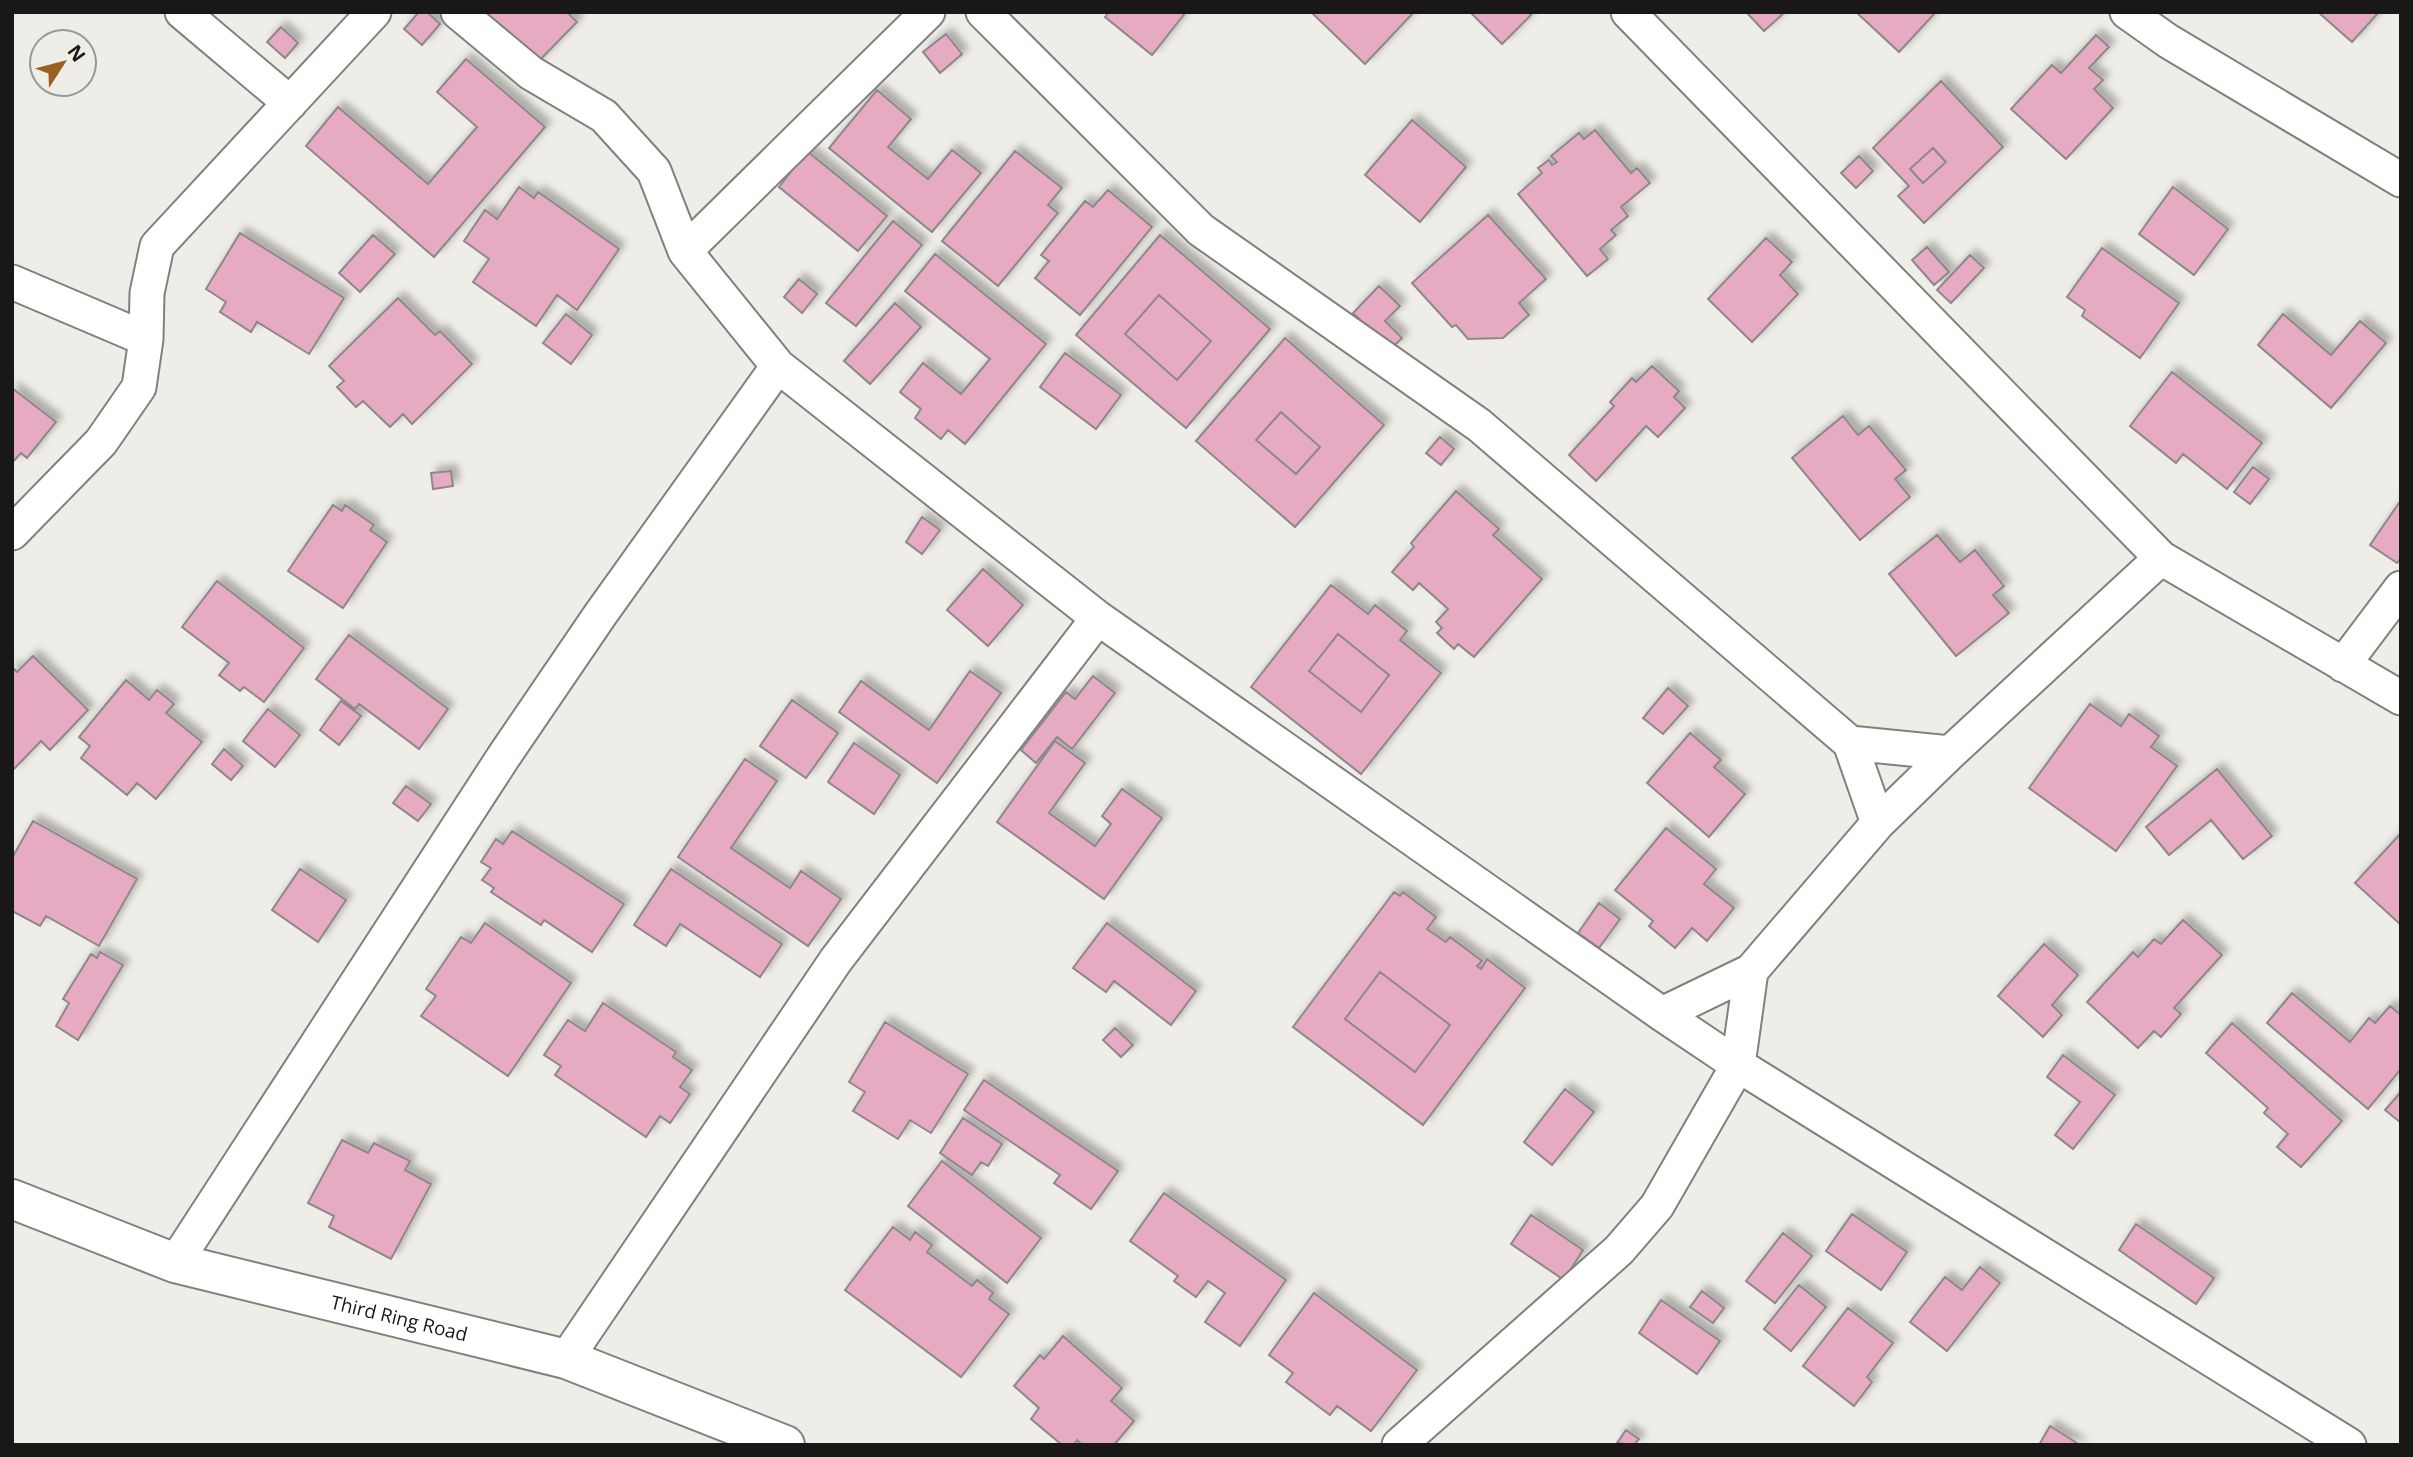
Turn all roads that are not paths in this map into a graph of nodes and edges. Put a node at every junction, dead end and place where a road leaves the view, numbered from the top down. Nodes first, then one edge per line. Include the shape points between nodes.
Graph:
1 (182, 12) edge
2 (374, 12) edge
3 (458, 12) edge
4 (928, 12) edge
5 (983, 12) edge
6 (1628, 12) edge
7 (2127, 12) edge
8 (290, 103) junction
9 (2401, 180) edge
10 (685, 251) junction
11 (12, 282) edge
12 (146, 339) junction
13 (778, 366) junction
14 (12, 533) edge
15 (2161, 558) junction
16 (2401, 588) edge
17 (1098, 618) junction
18 (2343, 665) junction
19 (2401, 698) edge
20 (1850, 743) junction
21 (1950, 753) junction
22 (1878, 823) junction
23 (1751, 971) junction
24 (1662, 1014) junction
25 (1738, 1065) junction
26 (12, 1199) edge
27 (175, 1263) junction
28 (566, 1359) junction
29 (2327, 1439) edge
30 (785, 1445) edge
31 (1399, 1445) edge

1 - 8 street
2 - 8 street
3 - 10 street via 531,73 604,116 654,171
4 - 10 street
5 - 20 street via 1201,230 1479,425
6 - 15 street
7 - 9 street
8 - 12 street via 157,246 147,293
10 - 13 street
11 - 12 street
12 - 14 street via 139,387 101,442
13 - 17 street
13 - 27 street via 504,756
15 - 18 street
15 - 21 street
16 - 18 street
17 - 24 street
17 - 28 street via 836,960
18 - 19 street
20 - 21 street
20 - 22 street
21 - 22 street
22 - 23 street
23 - 24 street
23 - 25 street
24 - 25 street
25 - 29 street
25 - 31 street via 1657,1206 1619,1250
26 - 27 street, Third Ring Road
27 - 28 street, Third Ring Road
28 - 30 street, Third Ring Road

